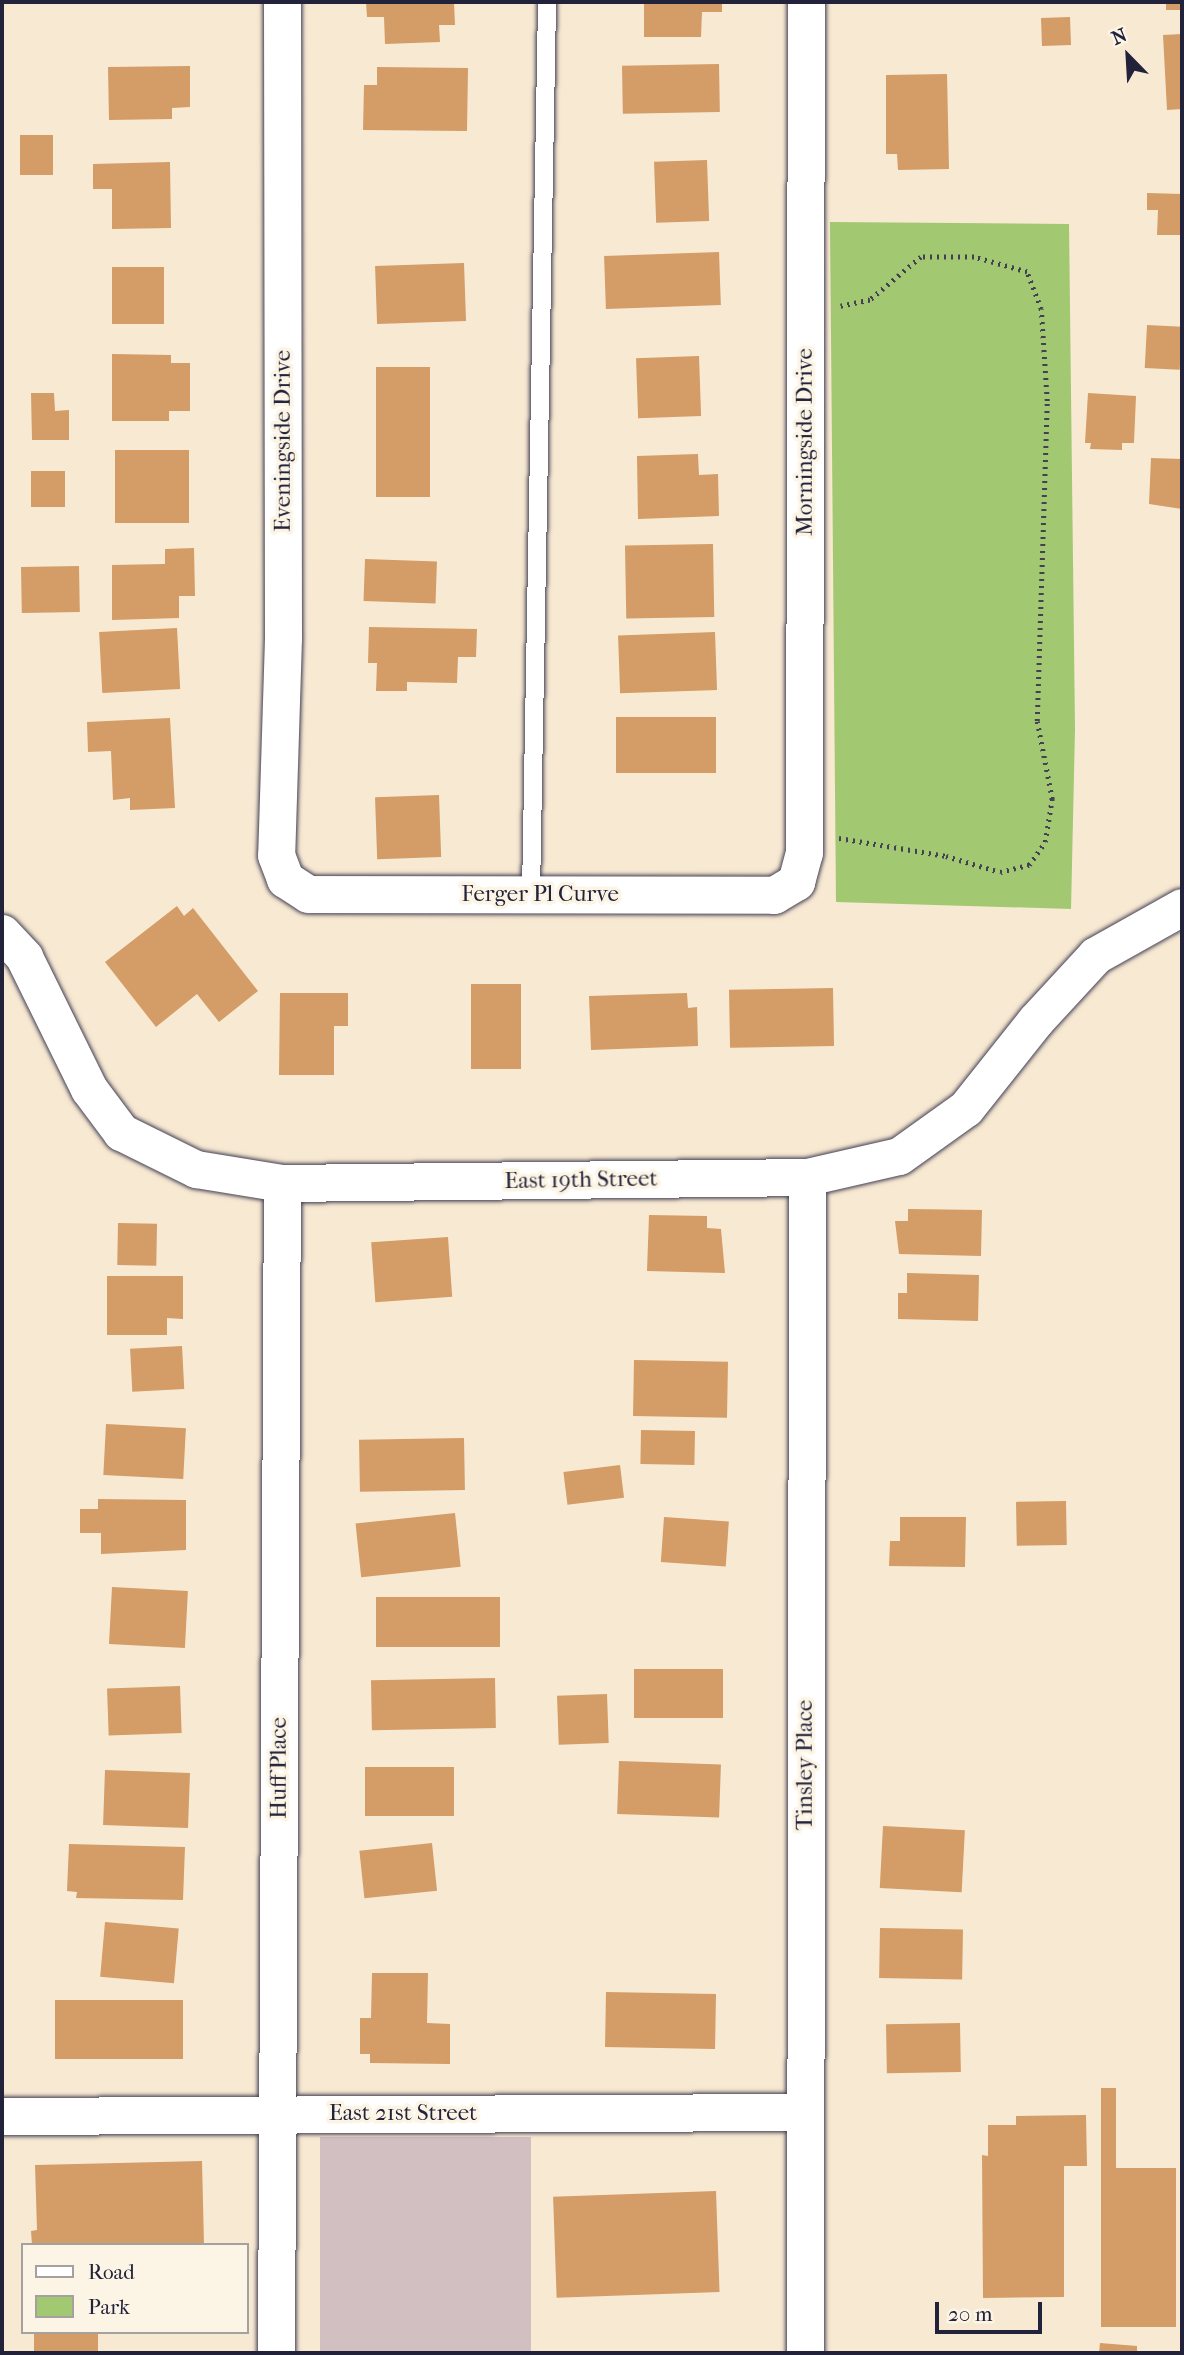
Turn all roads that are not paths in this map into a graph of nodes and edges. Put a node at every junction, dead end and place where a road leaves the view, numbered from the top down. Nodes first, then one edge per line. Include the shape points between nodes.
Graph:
1 (282, 2) edge
2 (547, 2) edge
3 (806, 2) edge
4 (285, 879) joint
5 (796, 882) joint
6 (531, 894) junction
7 (1182, 907) edge
8 (2, 933) edge
9 (807, 1177) junction
10 (282, 1184) junction
11 (804, 2112) junction
12 (277, 2113) junction
13 (2, 2116) edge
14 (276, 2353) edge
15 (805, 2353) edge

1 - 4 street, Eveningside Drive via 283,638 276,855
2 - 6 lane
3 - 5 street, Morningside Drive via 804,834
4 - 6 street, Ferger Pl Curve via 308,894
5 - 6 street, Ferger Pl Curve via 774,895
7 - 9 street, East 19th Street via 1096,955 1036,1020 966,1108 910,1149 899,1156
8 - 10 street, East 19th Street via 24,957 89,1088 121,1132 196,1169
9 - 10 street, East 19th Street
9 - 11 street, Tinsley Place
10 - 12 street, Huff Place
11 - 12 street, East 21st Street
11 - 15 street, Tinsley Place
12 - 13 street, East 21st Street
12 - 14 street, Huff Place

